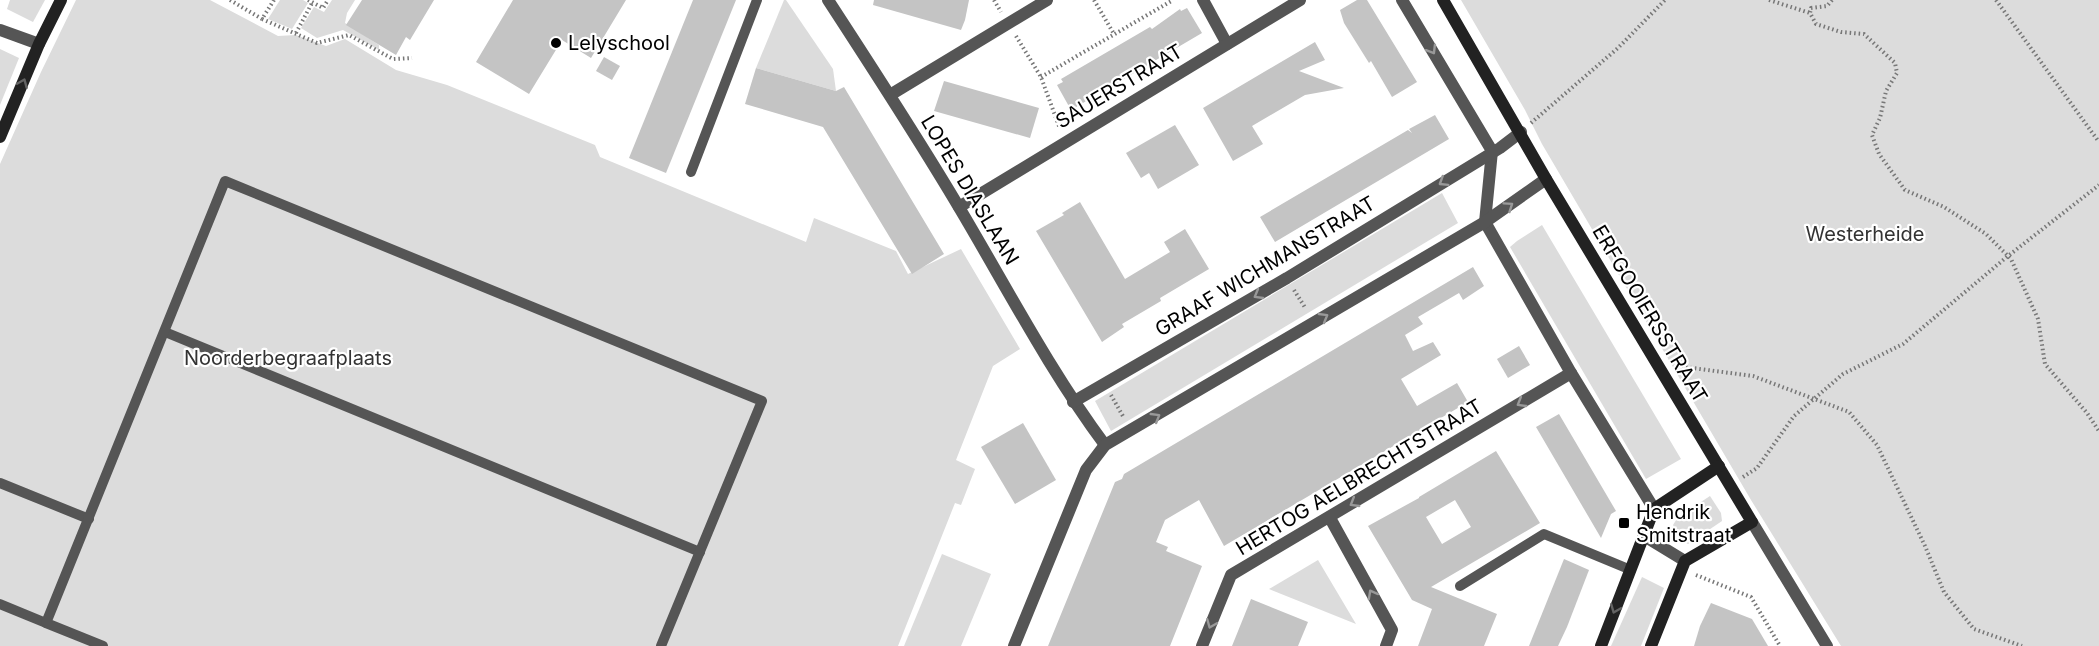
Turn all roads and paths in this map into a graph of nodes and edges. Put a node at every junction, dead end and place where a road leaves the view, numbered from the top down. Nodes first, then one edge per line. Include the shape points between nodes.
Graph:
1 (61, 0) edge
2 (230, 0) edge
3 (274, 0) edge
4 (328, 0) edge
5 (757, 0) edge
6 (828, 0) edge
7 (994, 0) edge
8 (1047, 0) edge
9 (1094, 0) edge
10 (1173, 0) edge
11 (1203, 0) edge
12 (1300, 0) edge
13 (1402, 0) edge
14 (1443, 0) edge
15 (1665, 0) edge
16 (1769, 0) edge
17 (1832, 0) edge
18 (1996, 0) edge
19 (310, 1) edge
20 (1810, 13) junction
21 (262, 19) junction
22 (1008, 23) junction
23 (0, 30) edge
24 (296, 33) junction
25 (1114, 34) junction
26 (39, 44) junction
27 (1227, 44) junction
28 (412, 58) dead end
29 (1041, 77) junction
30 (890, 95) junction
31 (1521, 132) junction
32 (0, 137) edge
33 (1065, 142) junction
34 (2099, 142) edge
35 (1492, 151) junction
36 (690, 172) dead end
37 (1546, 179) junction
38 (2099, 185) edge
39 (959, 207) junction
40 (1485, 222) junction
41 (2008, 256) junction
42 (1287, 278) junction
43 (1314, 322) junction
44 (165, 332) junction
45 (1657, 364) junction
46 (1571, 373) junction
47 (1105, 384) junction
48 (1815, 398) junction
49 (1073, 402) junction
50 (1132, 431) junction
51 (2099, 431) edge
52 (1105, 446) junction
53 (1719, 466) junction
54 (0, 483) edge
55 (1730, 485) junction
56 (1654, 509) junction
57 (1330, 518) junction
58 (89, 519) junction
59 (1752, 522) junction
60 (1644, 536) junction
61 (700, 552) junction
62 (1683, 565) junction
63 (1631, 570) junction
64 (1460, 586) dead end
65 (0, 604) edge
66 (46, 623) junction
67 (103, 646) edge
68 (661, 646) edge
69 (1014, 646) edge
70 (1202, 646) edge
71 (1386, 646) edge
72 (1600, 646) edge
73 (1651, 646) edge
74 (1780, 646) edge
75 (1827, 646) edge
76 (2022, 646) edge

1 - 26 street
2 - 21 path
3 - 21 path
4 - 19 path via 323,8
5 - 36 lane
6 - 30 street, LOPES DIASLAAN
7 - 22 path
8 - 22 street
9 - 25 path
10 - 25 path
11 - 27 street
12 - 27 street, SAUERSTRAAT
13 -> 35 street
14 - 31 street, ERFGOOIERSSTRAAT
15 - 31 path via 1618,48
16 - 20 path
17 - 20 path via 1827,6 1811,8
18 - 34 path
19 - 24 path
20 - 41 path via 1816,24 1864,34 1895,63 1897,73 1886,91 1872,135 1879,154 1905,190 1969,223
21 - 24 path
22 - 29 path
22 - 30 street
23 - 26 street
24 - 28 path via 317,43 349,35 393,59
25 - 29 path
32 -> 26 street
27 - 33 street, SAUERSTRAAT
29 - 33 path
30 - 39 street, LOPES DIASLAAN
31 - 35 street, GRAAF WICHMANSTRAAT
31 - 37 street, ERFGOOIERSSTRAAT
33 - 39 street, SAUERSTRAAT
35 - 40 street
35 -> 42 street, GRAAF WICHMANSTRAAT
40 -> 37 street
37 - 45 street, ERFGOOIERSSTRAAT
38 - 41 path
39 - 49 street, LOPES DIASLAAN
43 -> 40 street
40 - 46 street
41 - 48 path via 1903,344 1843,374
41 - 51 path via 2038,319 2045,364
42 - 43 path
42 -> 47 street, GRAAF WICHMANSTRAAT
50 -> 43 street
44 - 58 lane
44 - 61 lane
44 - 61 lane via 225,181 762,401
45 - 48 path via 1753,376
45 - 53 street, ERFGOOIERSSTRAAT
46 - 56 street
46 -> 57 street, HERTOG AELBRECHTSTRAAT
47 - 49 street, GRAAF WICHMANSTRAAT
47 - 50 path
48 - 55 path via 1794,416 1757,468
48 - 76 path via 1849,412 1877,445 1944,592 1974,628
49 - 52 street
50 - 52 street
52 - 69 street via 1086,470
53 - 55 street, ERFGOOIERSSTRAAT
53 - 56 street
54 - 58 lane
55 - 59 street, ERFGOOIERSSTRAAT
56 - 60 street
57 -> 70 street, HERTOG AELBRECHTSTRAAT via 1231,575
71 -> 57 street via 1392,630
58 - 66 lane
59 - 62 street
59 - 75 street, ERFGOOIERSSTRAAT
60 - 62 street
60 - 63 street
61 - 68 lane
62 - 73 street
62 - 74 path via 1751,597
63 - 64 lane via 1544,534
63 -> 72 street
65 - 66 lane
66 - 67 lane

